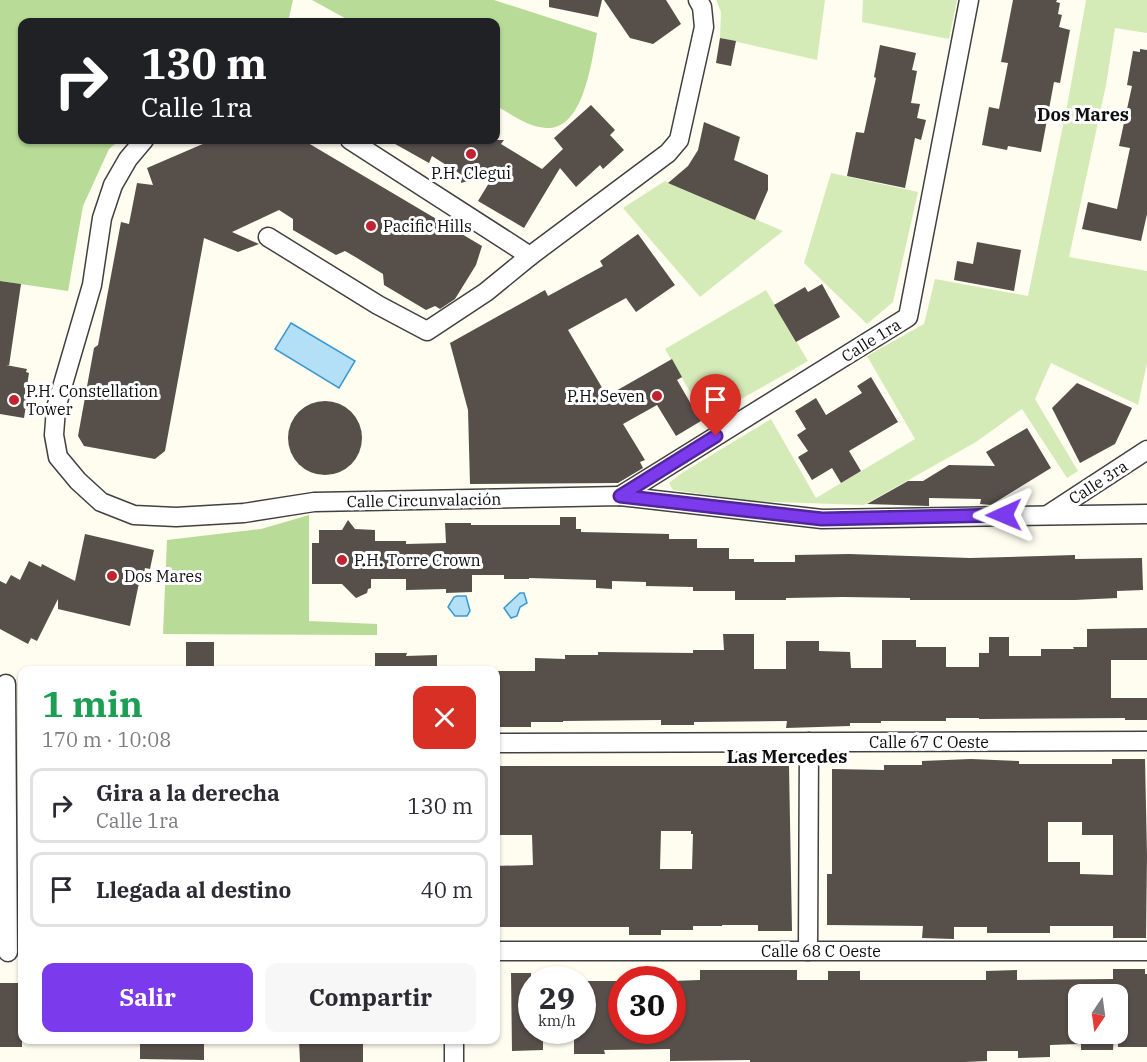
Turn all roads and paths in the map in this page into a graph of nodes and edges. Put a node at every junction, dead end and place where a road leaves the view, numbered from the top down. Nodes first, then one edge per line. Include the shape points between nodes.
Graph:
1 (698, 0) edge
2 (969, 0) edge
3 (141, 144) edge
4 (356, 144) edge
5 (268, 237) dead end
6 (530, 256) junction
7 (1147, 450) edge
8 (620, 496) junction
9 (1049, 514) junction
10 (1147, 514) edge
11 (6, 684) dead end
12 (1147, 741) edge
13 (809, 742) junction
14 (500, 743) edge
15 (14, 744) edge
16 (500, 951) edge
17 (808, 951) junction
18 (1147, 951) edge
19 (10, 952) edge
20 (454, 1044) edge
21 (454, 1062) edge

1 - 6 street via 704,27 679,140 668,153
2 - 8 street, Calle 1ra via 908,317
3 - 8 street, Calle Circunvalación via 113,185 102,219 92,285 56,408 54,435 58,457 101,502 134,515 176,517 244,513 314,502
4 - 6 street
5 - 6 street via 427,331 486,292
7 - 9 street, Calle 3ra
8 - 9 street, Calle Circunvalación via 822,519
9 - 10 street, Calle Circunvalación
11 - 15 street
12 - 13 street, Calle 67 C Oeste
13 - 14 street, Calle 67 C Oeste
13 - 17 street
15 - 19 street
16 - 17 street, Calle 68 C Oeste
17 - 18 street, Calle 68 C Oeste
20 - 21 street

